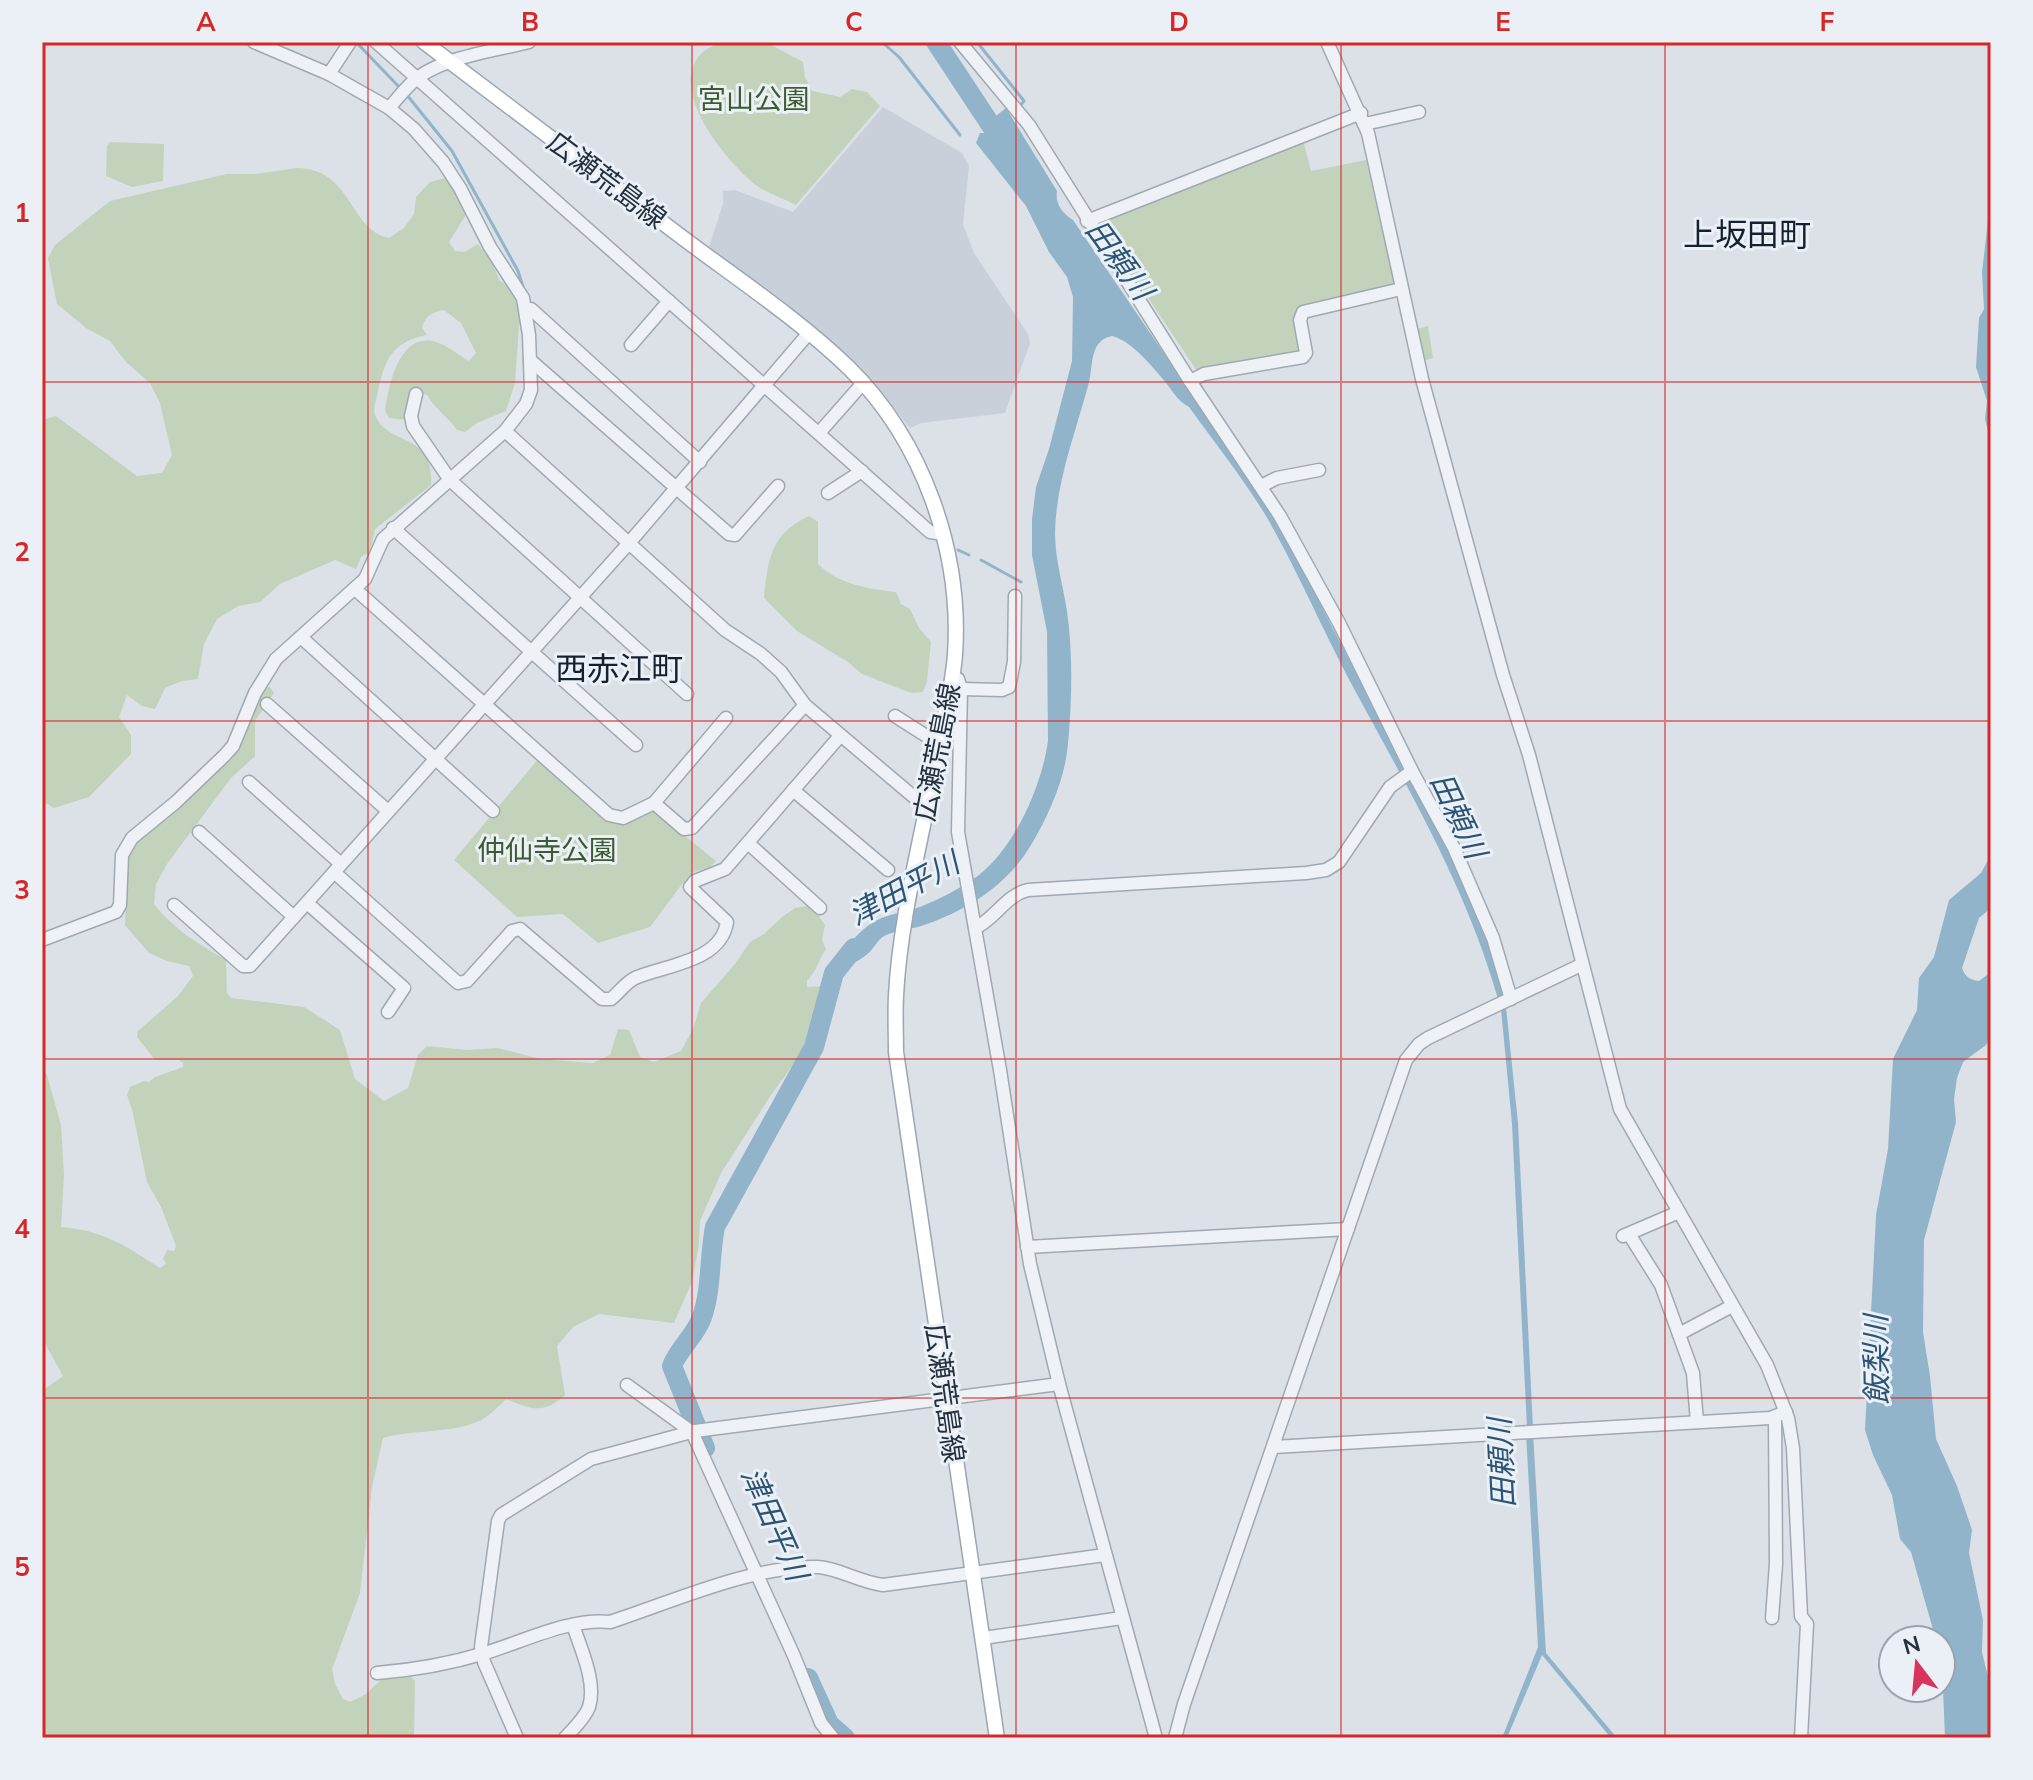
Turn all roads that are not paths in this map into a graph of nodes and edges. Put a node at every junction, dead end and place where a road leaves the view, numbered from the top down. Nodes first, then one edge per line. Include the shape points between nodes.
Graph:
1 (254, 42) edge
2 (350, 42) edge
3 (376, 42) edge
4 (424, 42) edge
5 (529, 42) edge
6 (960, 42) edge
7 (1327, 42) edge
8 (451, 63) junction
9 (329, 74) junction
10 (417, 78) junction
11 (389, 108) junction
12 (1419, 112) dead end
13 (1363, 119) junction
14 (1087, 221) junction
15 (1401, 289) junction
16 (669, 301) junction
17 (526, 309) junction
18 (808, 334) junction
19 (631, 345) dead end
20 (530, 360) junction
21 (1190, 381) junction
22 (863, 383) junction
23 (764, 388) junction
24 (416, 394) dead end
25 (505, 431) junction
26 (819, 433) junction
27 (700, 462) junction
28 (1319, 470) dead end
29 (862, 471) junction
30 (450, 480) junction
31 (778, 486) dead end
32 (1261, 486) junction
33 (677, 489) junction
34 (828, 493) dead end
35 (393, 528) junction
36 (943, 534) junction
37 (629, 543) junction
38 (355, 589) junction
39 (1015, 596) dead end
40 (579, 597) junction
41 (303, 639) dead end
42 (531, 652) junction
43 (957, 682) junction
44 (687, 694) dead end
45 (267, 704) dead end
46 (805, 705) junction
47 (484, 706) junction
48 (895, 716) dead end
49 (726, 718) dead end
50 (840, 736) junction
51 (939, 744) junction
52 (636, 745) dead end
53 (437, 758) junction
54 (1407, 774) junction
55 (249, 782) dead end
56 (793, 790) junction
57 (654, 803) junction
58 (927, 808) junction
59 (388, 811) junction
60 (493, 811) dead end
61 (199, 832) dead end
62 (749, 844) junction
63 (337, 868) junction
64 (888, 870) dead end
65 (307, 903) junction
66 (174, 905) dead end
67 (820, 908) dead end
68 (294, 917) junction
69 (975, 928) junction
70 (42, 940) edge
71 (1581, 965) junction
72 (1509, 1000) junction
73 (388, 1012) dead end
74 (1679, 1212) junction
75 (1348, 1229) junction
76 (1027, 1247) junction
77 (1732, 1306) junction
78 (1679, 1334) junction
79 (1059, 1384) junction
80 (627, 1385) dead end
81 (946, 1397) junction
82 (1780, 1414) junction
83 (1697, 1422) junction
84 (697, 1431) junction
85 (1274, 1447) junction
86 (1105, 1555) junction
87 (760, 1573) junction
88 (972, 1573) junction
89 (1122, 1618) junction
90 (1772, 1618) dead end
91 (573, 1625) junction
92 (983, 1638) junction
93 (481, 1654) junction
94 (377, 1673) dead end
95 (517, 1738) edge
96 (565, 1738) edge
97 (833, 1738) edge
98 (997, 1738) edge
99 (1156, 1738) edge
100 (1175, 1738) edge
101 (1801, 1738) edge

1 - 9 street
2 - 9 street
3 - 10 street
4 - 8 main road, 広瀬荒島線
5 - 8 street
6 - 14 street via 1029,125
7 - 13 street
8 - 10 street
8 - 18 main road, 広瀬荒島線
9 - 11 street
10 - 11 street
10 - 16 street
11 - 17 street via 443,162
12 - 13 street
13 - 14 street
13 - 15 street
14 - 21 street
15 - 21 street via 1303,312 1303,357
15 - 71 street
16 - 19 street
16 - 23 street
17 - 20 street
17 - 27 street
18 - 22 main road, 広瀬荒島線
18 - 23 street
20 - 25 street via 529,396
20 - 33 street
21 - 32 street
22 - 26 street
22 - 36 main road, 広瀬荒島線 via 921,471
23 - 26 street
23 - 27 street
24 - 30 street via 413,425
25 - 30 street
25 - 37 street
26 - 29 street
27 - 33 street
28 - 32 street
29 - 34 street
29 - 36 street via 930,532
30 - 35 street
30 - 40 street
31 - 33 street via 735,535
32 - 54 street via 1339,623
33 - 37 street
35 - 38 street
35 - 42 street
36 - 43 main road, 広瀬荒島線 via 956,611
37 - 40 street
37 - 46 street via 725,630 781,672
38 - 47 street
38 - 70 street via 276,659 233,746 132,838 122,855 116,912
39 - 43 street via 1011,685 1002,690
40 - 42 street
40 - 44 street
41 - 53 street
42 - 47 street
42 - 52 street
43 - 51 main road, 広瀬荒島線
43 - 69 street via 958,823
45 - 59 street
46 - 50 street
46 - 57 street via 692,828 684,829
47 - 53 street
47 - 57 street via 609,815 623,818
48 - 51 street
49 - 57 street
50 - 56 street
50 - 58 street
51 - 58 main road, 広瀬荒島線
53 - 59 street
53 - 60 street
54 - 69 street via 1390,787 1339,862 1326,870 1028,890
54 - 72 street via 1454,848 1476,896
55 - 63 street
56 - 62 street
56 - 64 street
58 - 81 main road, 広瀬荒島線 via 902,941 896,1052
59 - 63 street
61 - 68 street
62 - 63 street via 725,869 690,887 727,922 709,951 633,979 609,1000 520,929 512,931 467,981 458,983
62 - 67 street
63 - 65 street
65 - 68 street
65 - 73 street via 404,988
66 - 68 street via 247,967
69 - 76 street
71 - 72 street
71 - 74 street via 1620,1109
72 - 75 street via 1428,1038 1406,1060
74 - 77 street
74 - 78 street via 1626,1235 1658,1279
75 - 76 street
75 - 85 street
76 - 79 street
77 - 78 street
77 - 82 street via 1767,1365
78 - 83 street via 1693,1373
79 - 81 street
79 - 86 street
80 - 84 street
81 - 84 street
81 - 88 main road, 広瀬荒島線
82 - 83 street
82 - 90 street
82 - 101 street via 1793,1448 1801,1616 1807,1624
83 - 85 street
84 - 87 street
84 - 93 street via 591,1459 501,1515
85 - 100 street
86 - 88 street
86 - 89 street
87 - 88 street via 820,1567 883,1585
87 - 91 street via 610,1622
87 - 97 street via 821,1723
88 - 92 main road, 広瀬荒島線
89 - 92 street
89 - 99 street
91 - 93 street
91 - 96 street via 587,1660 590,1698 585,1714
92 - 98 main road, 広瀬荒島線
93 - 94 street via 420,1670
93 - 95 street

